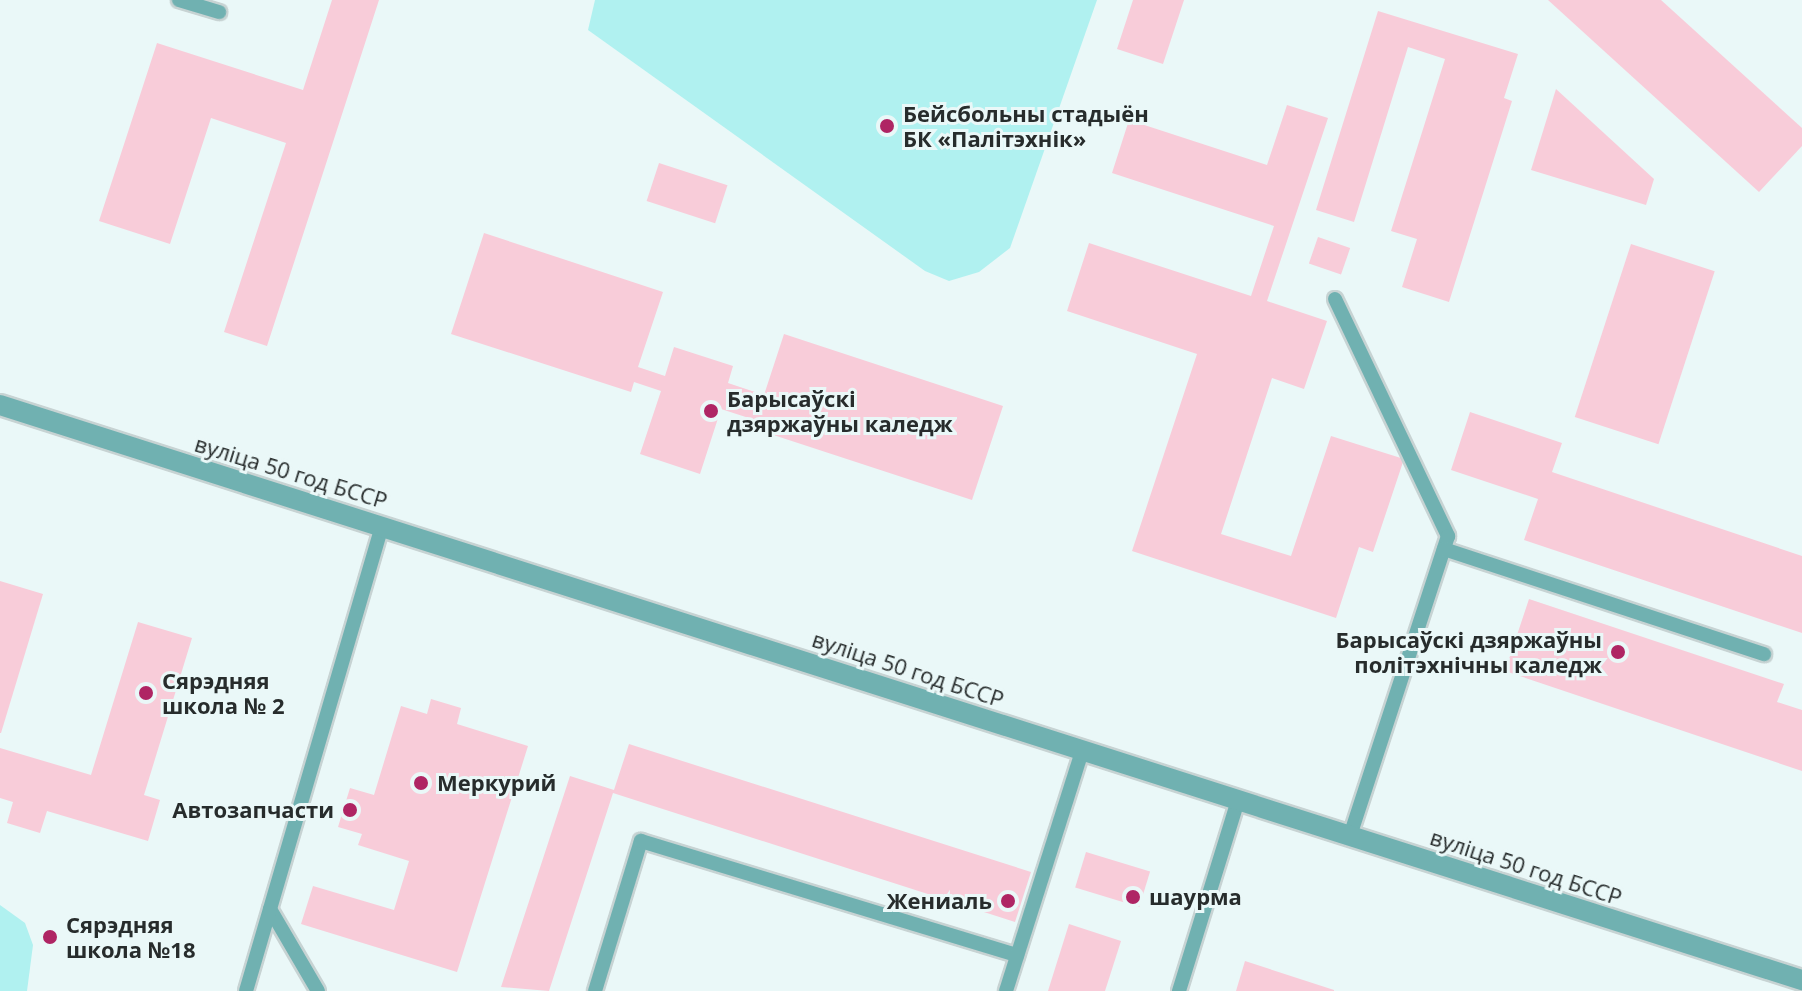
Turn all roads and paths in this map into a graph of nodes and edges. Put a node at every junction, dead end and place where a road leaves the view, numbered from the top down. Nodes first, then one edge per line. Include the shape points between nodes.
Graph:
1 (179, 0) edge
2 (219, 12) dead end
3 (1335, 299) dead end
4 (0, 405) edge
5 (382, 526) junction
6 (1444, 549) junction
7 (1764, 654) dead end
8 (1082, 751) junction
9 (1238, 800) junction
10 (1350, 836) junction
11 (270, 909) junction
12 (1017, 955) junction
13 (1802, 980) edge
14 (246, 991) edge
15 (318, 991) edge
16 (595, 991) edge
17 (1006, 991) edge
18 (1179, 991) edge

1 - 2 lane
3 - 6 lane via 1448,536
4 - 5 street, вуліца 50 год БССР
5 - 8 street, вуліца 50 год БССР
5 - 11 lane
6 - 7 lane
6 - 10 lane
8 - 9 street, вуліца 50 год БССР
8 - 12 lane
9 - 10 street, вуліца 50 год БССР
9 - 18 lane
10 - 13 street, вуліца 50 год БССР
11 - 14 lane
11 - 15 lane
12 - 16 lane via 641,841
12 - 17 lane

